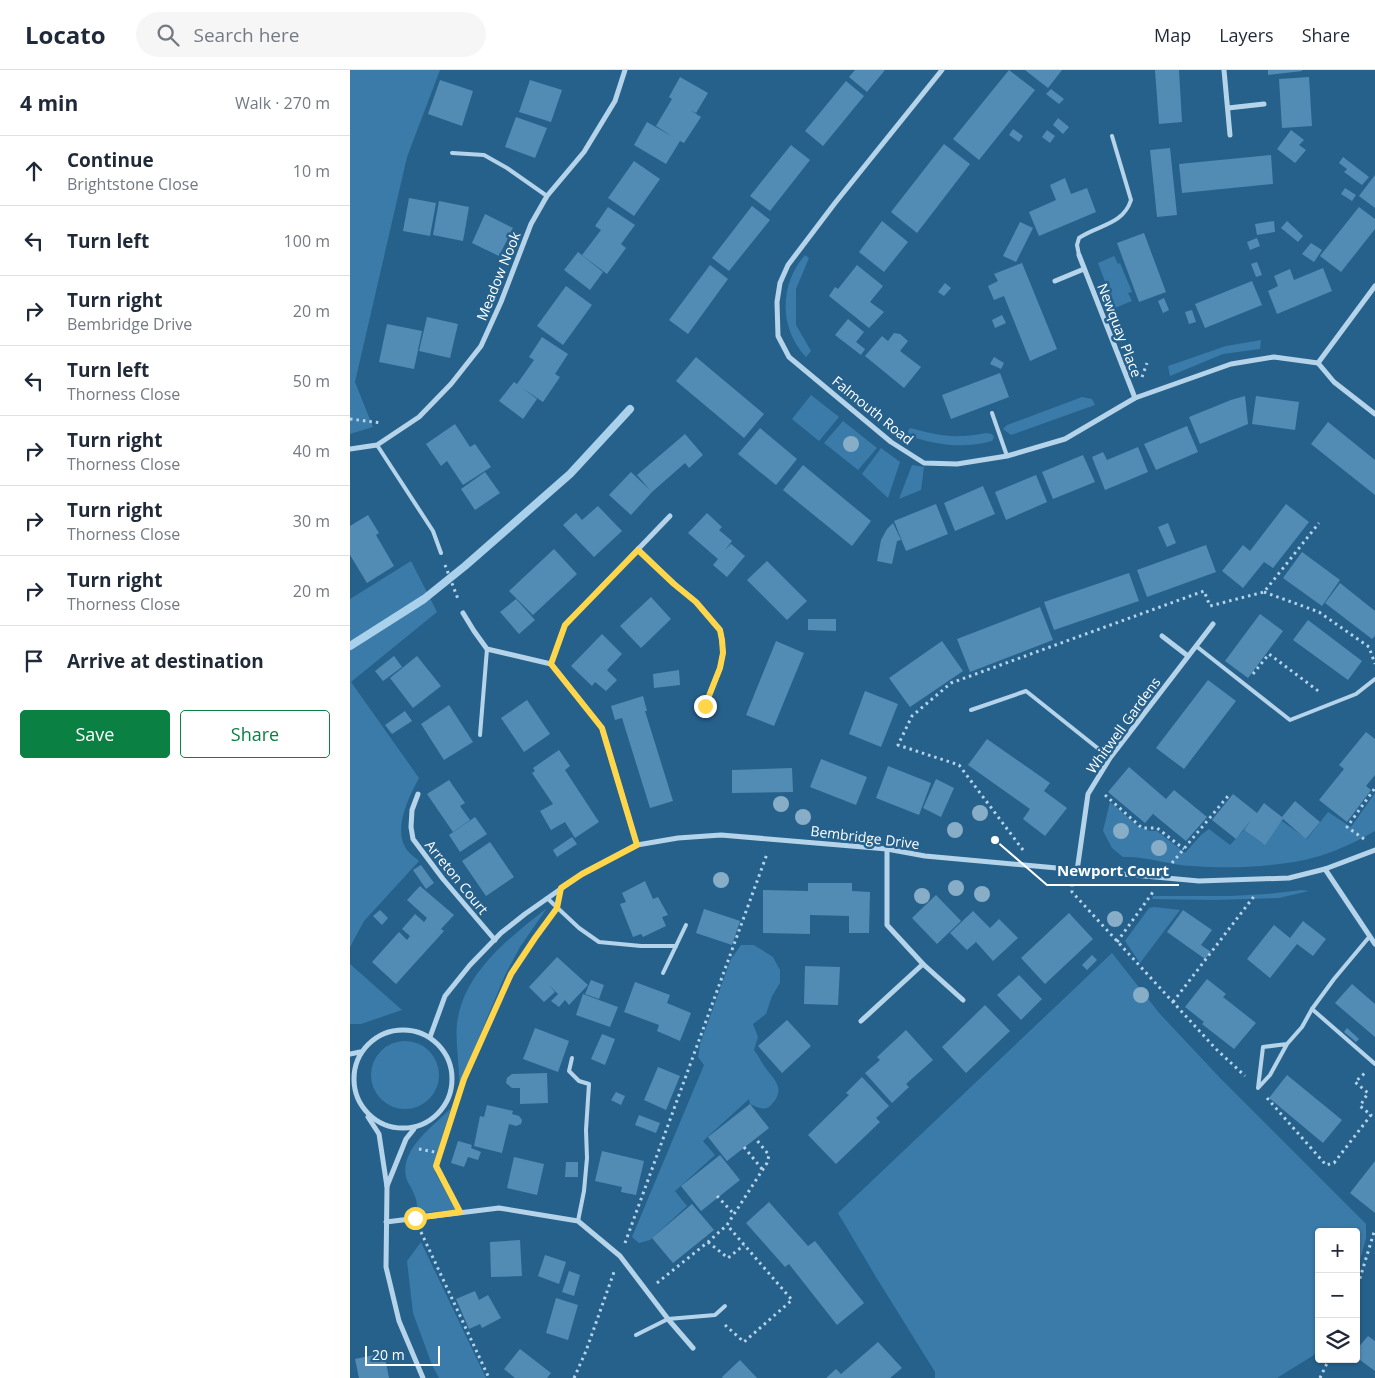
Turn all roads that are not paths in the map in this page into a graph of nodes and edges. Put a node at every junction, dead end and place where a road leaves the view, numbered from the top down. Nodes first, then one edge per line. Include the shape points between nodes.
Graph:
1 (625, 70) edge
2 (942, 70) edge
3 (1224, 70) edge
4 (1264, 104) dead end
5 (1228, 108) junction
6 (1230, 135) dead end
7 (1112, 136) dead end
8 (452, 152) dead end
9 (547, 196) junction
10 (1079, 256) joint
11 (1084, 269) junction
12 (1055, 281) dead end
13 (1375, 286) edge
14 (1318, 363) junction
15 (1135, 398) junction
16 (992, 413) dead end
17 (1375, 414) edge
18 (377, 445) junction
19 (350, 449) edge
20 (1007, 456) junction
21 (670, 516) dead end
22 (638, 550) junction
23 (441, 553) road end
24 (463, 613) road end
25 (1213, 624) dead end
26 (1162, 636) dead end
27 (1196, 646) junction
28 (487, 648) junction
29 (1188, 656) junction
30 (551, 664) junction
31 (1375, 679) edge
32 (705, 706) dead end
33 (971, 710) dead end
34 (480, 735) dead end
35 (1110, 758) junction
36 (418, 794) dead end
37 (637, 845) junction
38 (887, 849) junction
39 (1375, 850) edge
40 (1326, 869) junction
41 (1075, 871) junction
42 (547, 898) junction
43 (686, 925) dead end
44 (1370, 936) junction
45 (495, 940) junction
46 (1375, 944) edge
47 (676, 946) junction
48 (923, 964) junction
49 (663, 973) dead end
50 (963, 1000) dead end
51 (1312, 1009) junction
52 (861, 1022) dead end
53 (430, 1037) junction
54 (1288, 1044) junction
55 (360, 1052) junction
56 (350, 1054) edge
57 (572, 1058) dead end
58 (1375, 1064) edge
59 (351, 1077) edge
60 (359, 1104) junction
61 (414, 1129) junction
62 (387, 1187) junction
63 (578, 1221) junction
64 (386, 1222) junction
65 (725, 1306) dead end
66 (668, 1319) junction
67 (636, 1335) dead end
68 (693, 1348) dead end
69 (423, 1378) edge

1 - 9 street, Meadow Nook via 615,102 584,152
2 - 20 street, Falmouth Road via 788,264 777,302 778,336 789,357 891,442 924,463 957,464
3 - 5 street
4 - 5 street
5 - 6 street
7 - 10 lane, Newquay Place via 1131,200 1128,210 1110,224 1079,238
8 - 9 lane via 484,155
9 - 18 street, Meadow Nook via 531,224 505,293 480,346 452,384 419,417
10 - 11 street, Newquay Place
11 - 12 street, Newquay Place
11 - 15 street, Newquay Place
13 - 14 street
14 - 15 street, Falmouth Road via 1274,357 1231,364
14 - 17 street via 1334,382
15 - 20 street, Falmouth Road via 1065,439
16 - 20 lane
18 - 19 street, Meadow Nook
18 - 23 lane via 434,531
21 - 22 street
22 - 30 street via 565,625
22 - 32 street via 696,602 720,630 723,653
24 - 28 street
25 - 27 street, Whitwell Gardens
26 - 29 street
27 - 29 street, Whitwell Gardens
27 - 31 lane via 1290,720 1356,694
28 - 30 street
28 - 34 lane
29 - 35 street, Whitwell Gardens
30 - 37 street via 602,728
33 - 35 lane via 1026,691
35 - 41 street, Whitwell Gardens via 1088,794
36 - 45 street, Arreton Court via 410,827 413,840
37 - 38 street, Bembridge Drive via 721,835
37 - 42 street, Bembridge Drive via 582,874
38 - 41 street, Bembridge Drive via 925,856
38 - 48 street via 887,925
39 - 40 street, Bembridge Drive
40 - 41 street, Bembridge Drive via 1289,878 1199,881
40 - 44 street
42 - 45 street, Bembridge Drive
42 - 47 lane via 599,942
43 - 47 lane
44 - 46 street
44 - 51 lane
45 - 53 street, Bembridge Drive via 445,996
47 - 49 lane
48 - 50 street
48 - 52 street
51 - 54 lane
51 - 58 lane
53 - 55 street via 402,1029 385,1032
53 - 61 street via 448,1057 451,1090 437,1114
54 - 54 lane via 1263,1046 1258,1088 1270,1075
55 - 56 street
55 - 59 street
57 - 63 lane via 569,1071 579,1081 589,1084 587,1158
59 - 60 street
60 - 61 street via 374,1119 394,1128
60 - 62 street via 379,1134
61 - 62 street
62 - 64 street
63 - 64 street via 499,1208
63 - 66 street via 620,1256
64 - 69 street via 386,1267 400,1321
65 - 66 lane via 715,1315
66 - 67 lane
66 - 68 street

